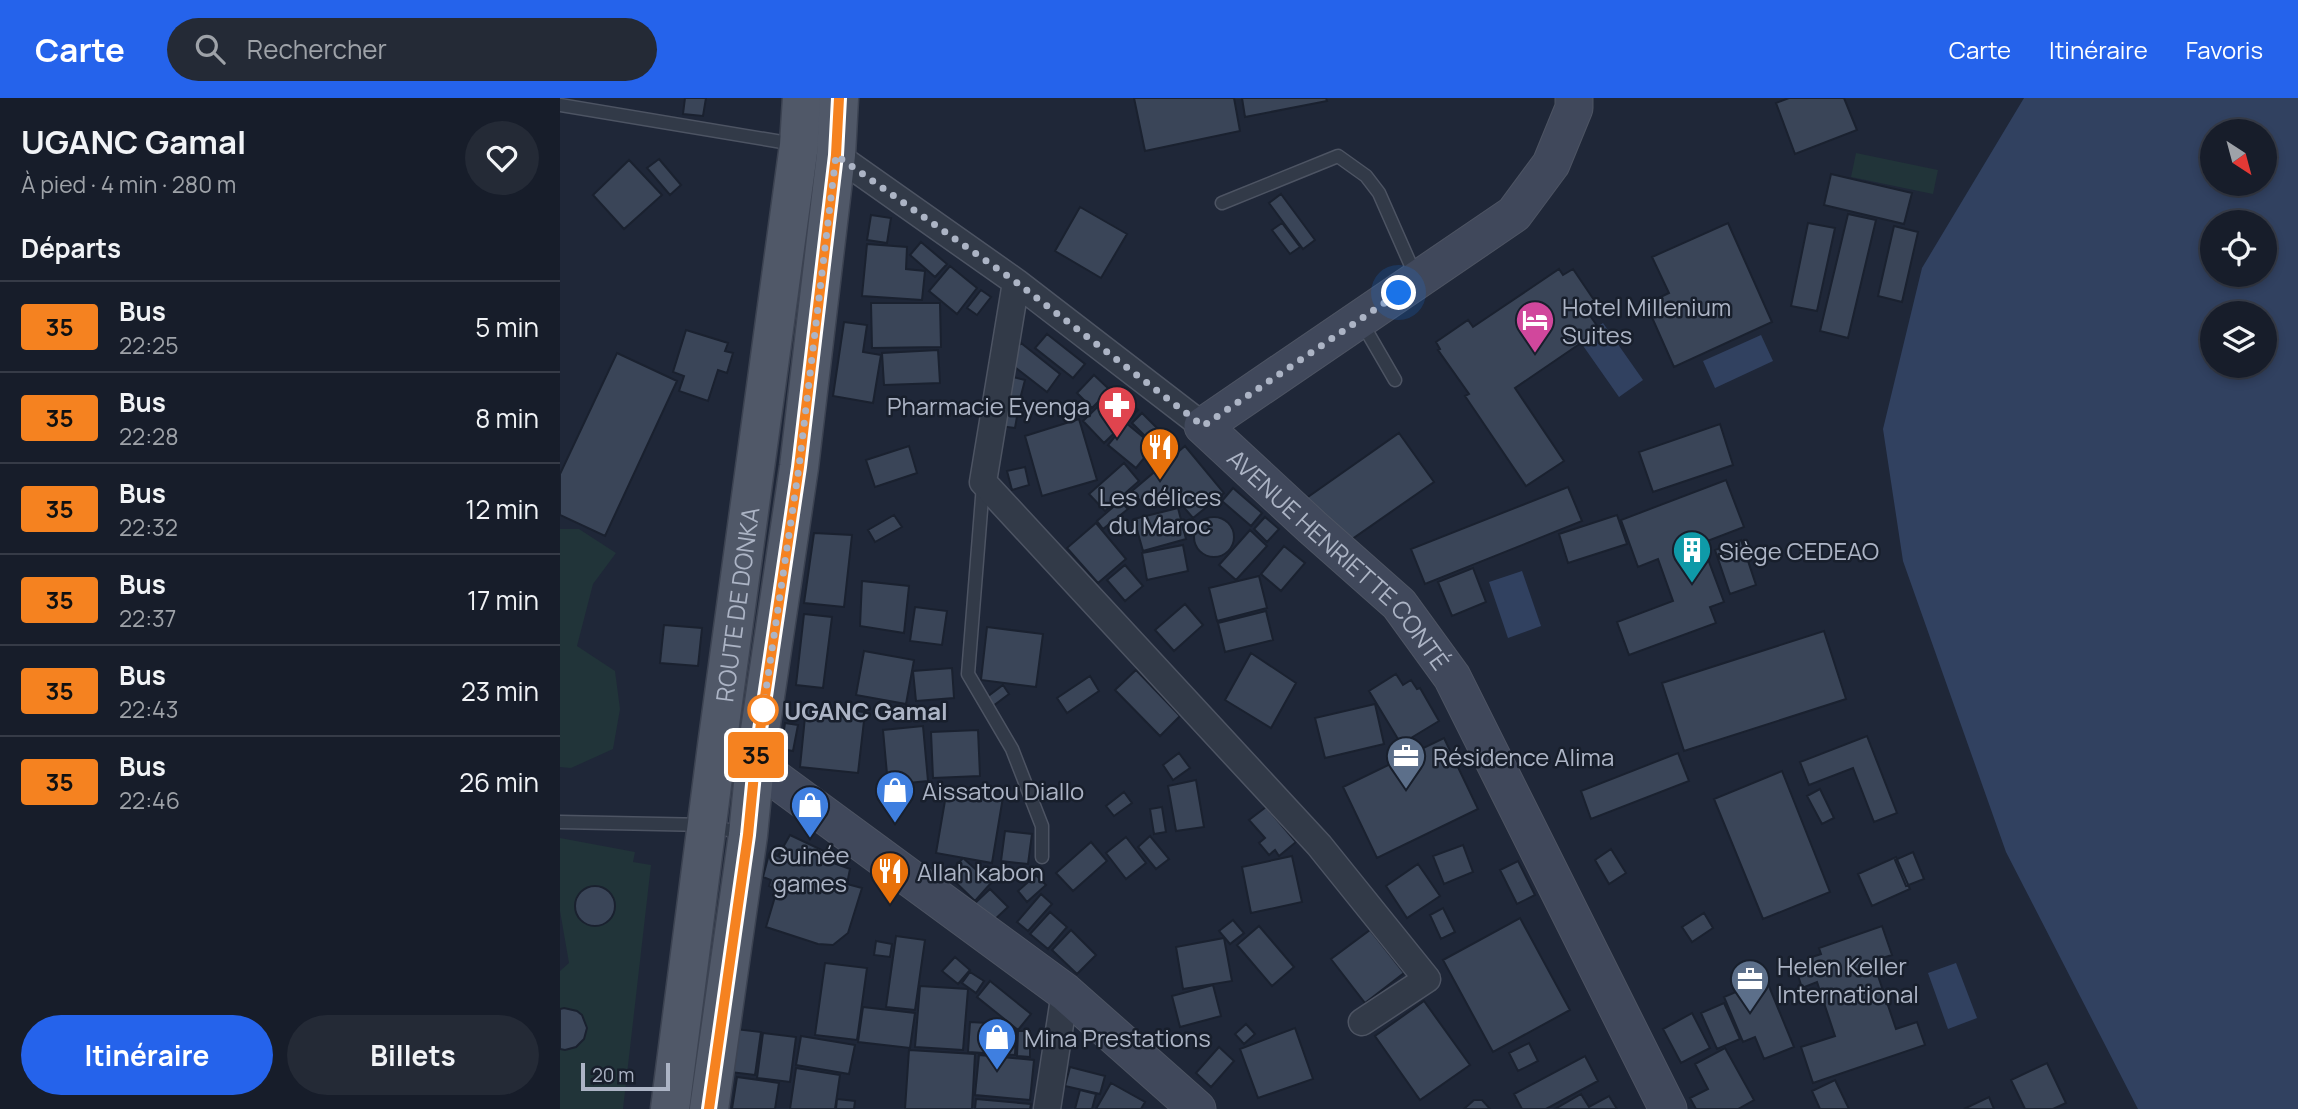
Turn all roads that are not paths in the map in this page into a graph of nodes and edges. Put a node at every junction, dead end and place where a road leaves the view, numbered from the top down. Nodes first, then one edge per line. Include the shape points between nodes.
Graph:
1 (802, 98) edge
2 (839, 98) edge
3 (1574, 98) edge
4 (560, 105) edge
5 (799, 145) junction
6 (836, 155) junction
7 (1222, 203) dead end
8 (1418, 281) junction
9 (1016, 282) junction
10 (1360, 319) junction
11 (1395, 380) dead end
12 (1203, 426) junction
13 (984, 482) junction
14 (718, 738) junction
15 (755, 764) junction
16 (560, 822) edge
17 (708, 825) junction
18 (748, 835) junction
19 (1042, 857) dead end
20 (1065, 992) junction
21 (1362, 1022) dead end
22 (670, 1109) edge
23 (709, 1109) edge
24 (1047, 1109) edge
25 (1196, 1109) edge
26 (1668, 1109) edge

1 - 5 main road, ROUTE DE DONKA
2 - 6 main road, ROUTE DE DONKA
3 - 8 main road via 1551,164 1514,214
4 - 5 lane
5 - 14 main road, ROUTE DE DONKA
6 - 9 street, AVENUE HENRIETTE CONTÉ
6 - 15 main road, ROUTE DE DONKA via 799,467
7 - 8 lane via 1338,156 1379,193
8 - 10 main road
9 - 12 street, AVENUE HENRIETTE CONTÉ
9 - 13 street
10 - 11 lane
10 - 12 main road
12 - 26 main road, AVENUE HENRIETTE CONTÉ via 1399,604 1452,677
13 - 19 lane via 968,674 1012,749 1042,826
13 - 21 street via 1319,845 1427,979
14 - 15 main road
14 - 17 main road, ROUTE DE DONKA
15 - 18 main road, ROUTE DE DONKA
15 - 20 main road
16 - 17 lane
17 - 18 lane
17 - 22 main road, ROUTE DE DONKA
18 - 23 main road, ROUTE DE DONKA
20 - 24 street
20 - 25 main road

